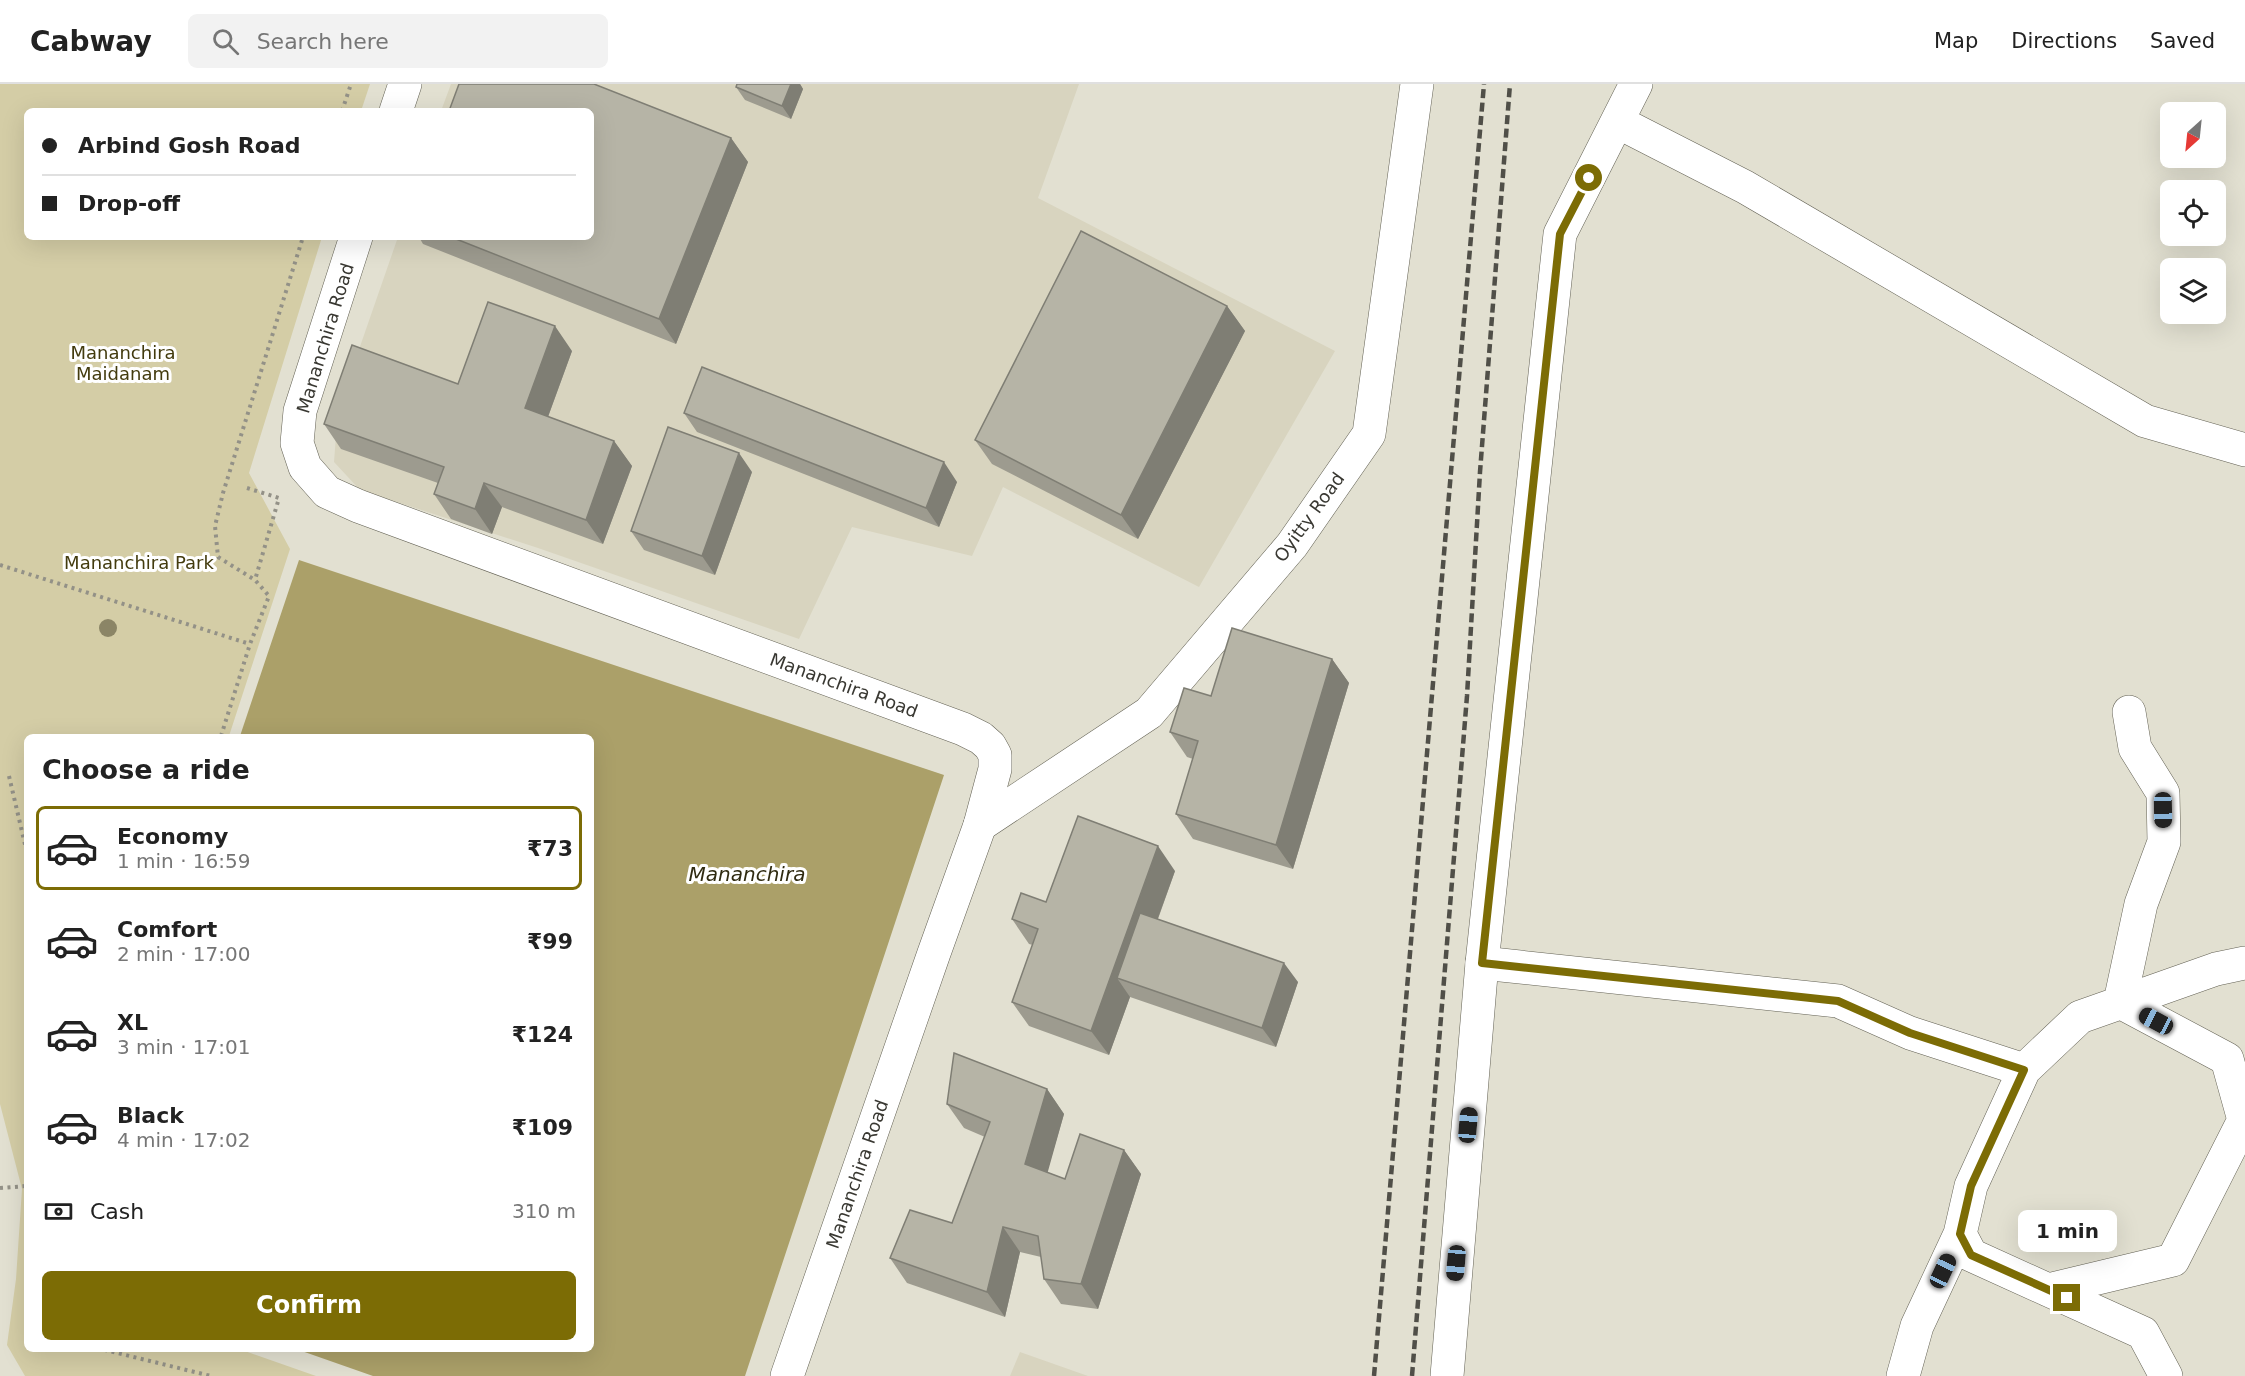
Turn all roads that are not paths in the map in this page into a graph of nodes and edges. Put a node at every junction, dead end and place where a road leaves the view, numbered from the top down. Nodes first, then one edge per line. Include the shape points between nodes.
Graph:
1 (405, 84) edge
2 (1417, 84) edge
3 (1636, 84) edge
4 (397, 108) edge
5 (1618, 122) junction
6 (355, 240) edge
7 (2245, 450) edge
8 (2129, 712) dead end
9 (980, 825) junction
10 (1482, 963) junction
11 (2245, 963) edge
12 (2120, 1002) junction
13 (2024, 1070) junction
14 (1960, 1234) junction
15 (2048, 1290) junction
16 (787, 1376) edge
17 (1447, 1376) edge
18 (1903, 1376) edge
19 (2166, 1376) edge

1 - 4 street
2 - 9 street, Oyitty Road via 1369,434 1292,545 1149,713
3 - 5 street
5 - 7 street via 1745,187 2145,421
5 - 10 street via 1560,234
6 - 9 street, Mananchira Road via 300,411 297,443 302,459 327,492 981,738 995,755 995,769
8 - 12 street via 2135,748 2163,793 2164,842 2141,903
9 - 16 street, Mananchira Road
10 - 13 street via 1838,1001 1910,1033
10 - 17 street
11 - 12 street
12 - 13 street via 2080,1017
12 - 15 street via 2227,1059 2244,1120 2173,1260
13 - 14 street via 1971,1186
14 - 15 street via 1971,1255
14 - 18 street via 1917,1326
15 - 19 street via 2143,1333

